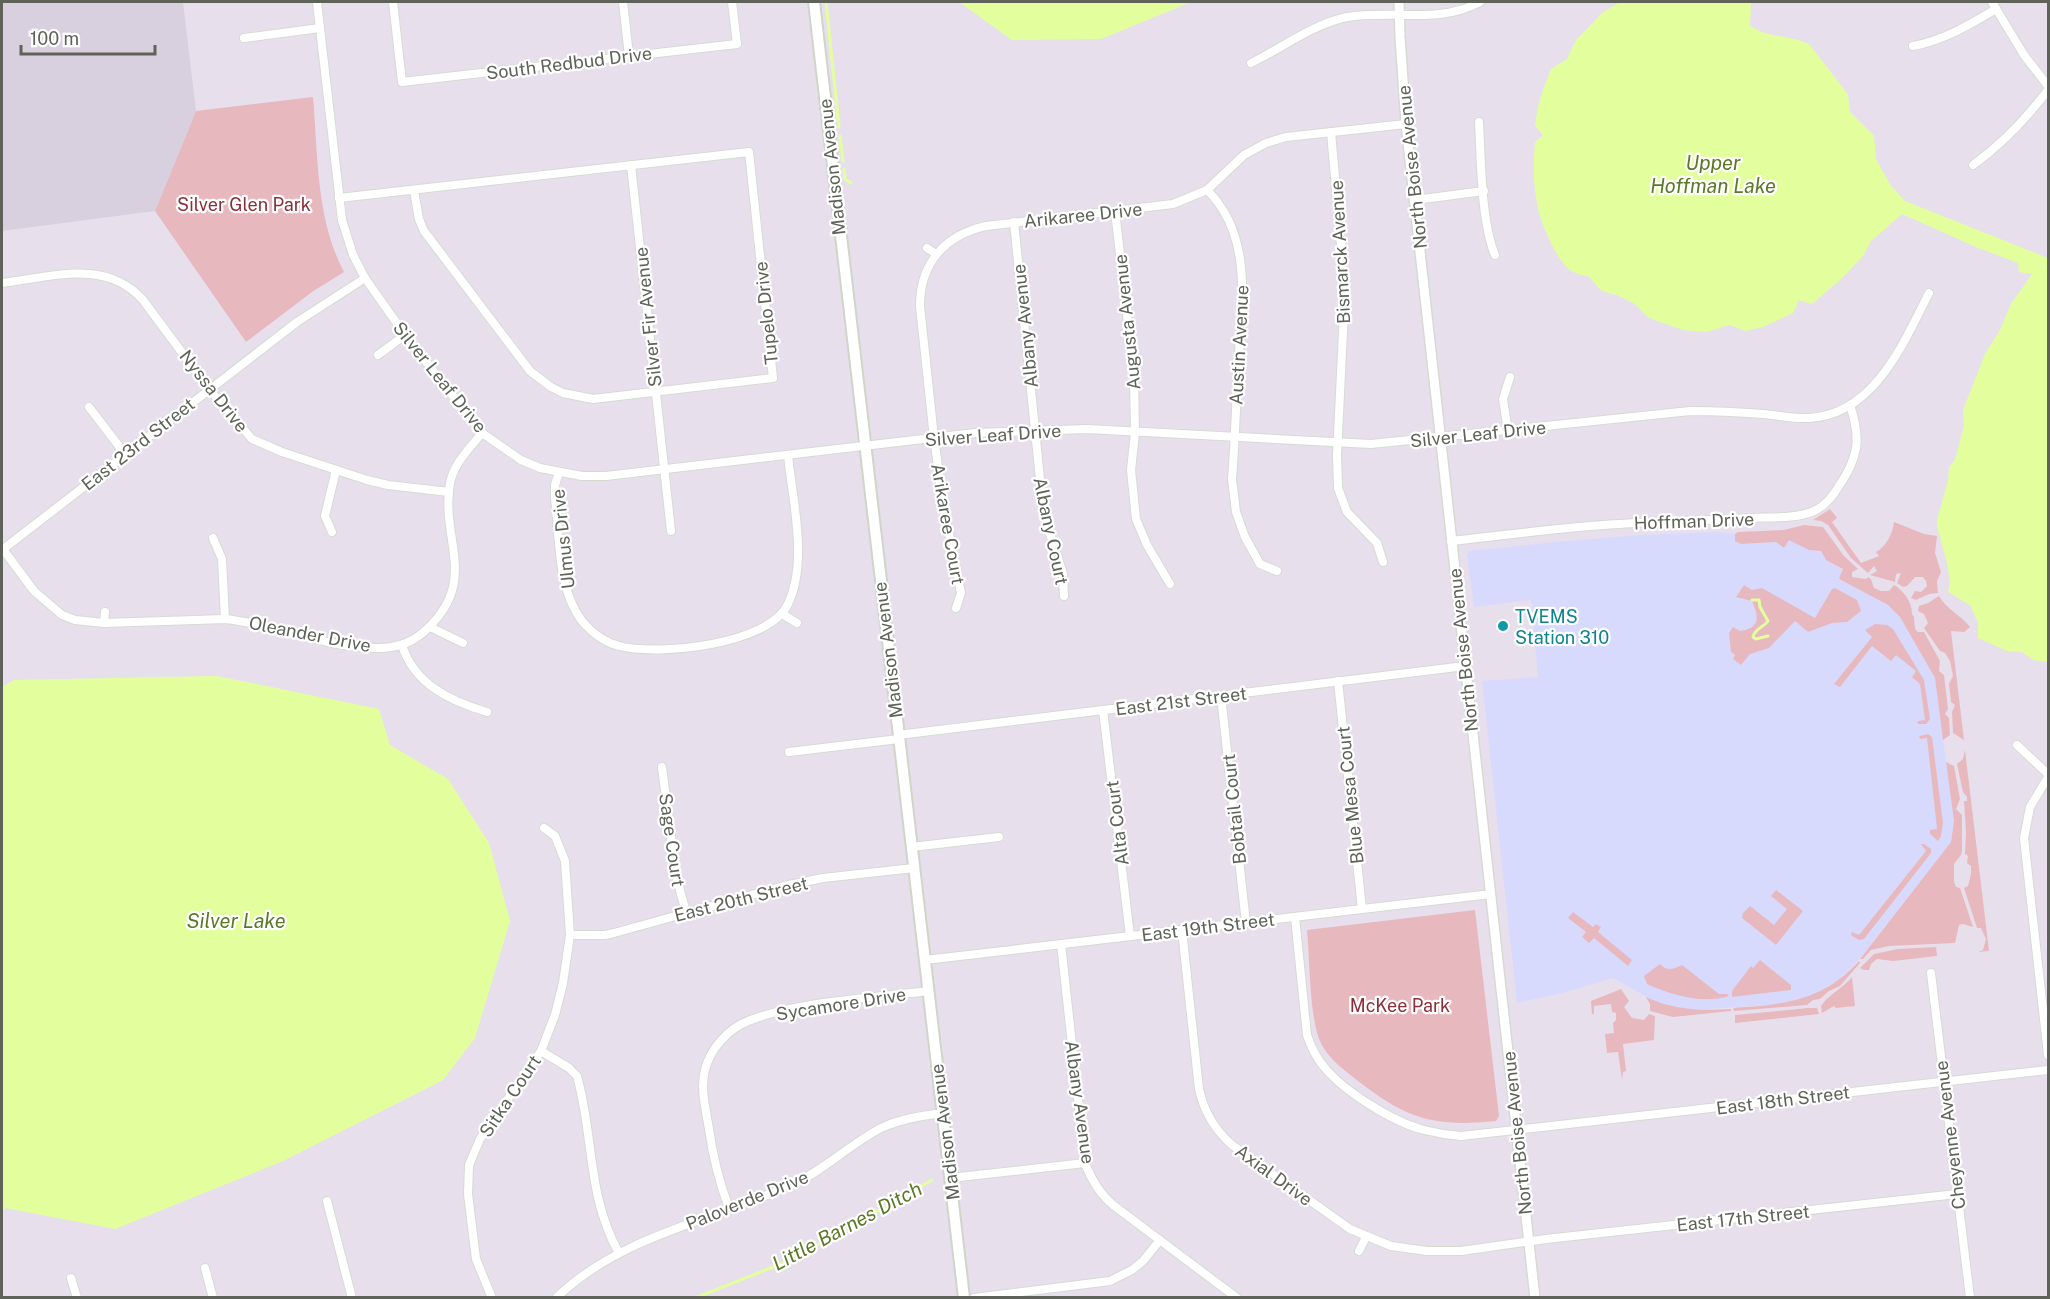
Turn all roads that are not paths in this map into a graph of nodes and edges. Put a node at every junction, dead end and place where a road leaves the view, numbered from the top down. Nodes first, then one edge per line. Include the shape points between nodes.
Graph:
1 (317, 2) edge
2 (393, 2) edge
3 (623, 2) edge
4 (732, 2) edge
5 (814, 2) edge
6 (1399, 2) edge
7 (1480, 2) edge
8 (1992, 2) edge
9 (1996, 9) junction
10 (1399, 14) junction
11 (320, 28) junction
12 (244, 38) dead end
13 (1913, 46) dead end
14 (629, 56) junction
15 (1251, 63) dead end
16 (2049, 86) edge
17 (2049, 90) edge
18 (1479, 122) dead end
19 (1406, 124) junction
20 (1331, 132) junction
21 (631, 165) junction
22 (1973, 165) dead end
23 (1207, 190) junction
24 (414, 191) junction
25 (1484, 191) junction
26 (339, 198) junction
27 (1415, 200) junction
28 (1115, 212) junction
29 (1014, 222) junction
30 (927, 248) dead end
31 (936, 254) junction
32 (1495, 255) dead end
33 (364, 278) junction
34 (2, 283) edge
35 (1929, 292) dead end
36 (405, 335) junction
37 (378, 355) dead end
38 (1510, 377) dead end
39 (208, 389) junction
40 (657, 391) junction
41 (1850, 405) junction
42 (89, 407) dead end
43 (1036, 430) junction
44 (1508, 431) junction
45 (482, 433) junction
46 (1135, 433) junction
47 (1235, 437) junction
48 (934, 438) junction
49 (1440, 438) junction
50 (1337, 443) junction
51 (864, 446) junction
52 (125, 454) junction
53 (788, 456) junction
54 (664, 469) junction
55 (336, 470) junction
56 (559, 472) junction
57 (449, 492) junction
58 (671, 531) dead end
59 (333, 532) dead end
60 (213, 538) dead end
61 (1451, 541) junction
62 (2, 549) edge
63 (1383, 562) dead end
64 (1277, 571) dead end
65 (1170, 584) dead end
66 (1064, 596) dead end
67 (956, 608) dead end
68 (105, 612) dead end
69 (782, 614) junction
70 (225, 619) junction
71 (104, 623) junction
72 (797, 623) dead end
73 (430, 627) junction
74 (463, 643) dead end
75 (402, 645) junction
76 (1465, 666) junction
77 (1338, 681) junction
78 (1221, 696) junction
79 (1103, 710) junction
80 (487, 712) dead end
81 (898, 737) junction
82 (2017, 745) dead end
83 (789, 752) dead end
84 (662, 767) dead end
85 (2049, 775) edge
86 (544, 828) dead end
87 (999, 837) dead end
88 (911, 847) junction
89 (914, 868) junction
90 (1491, 894) junction
91 (1362, 909) junction
92 (686, 912) junction
93 (1295, 917) junction
94 (1246, 923) junction
95 (1182, 930) junction
96 (570, 935) junction
97 (1130, 936) junction
98 (1060, 944) junction
99 (924, 960) junction
100 (1931, 973) dead end
101 (2044, 980) edge
102 (928, 991) junction
103 (541, 1051) junction
104 (2049, 1055) edge
105 (2049, 1070) edge
106 (1944, 1081) junction
107 (942, 1113) junction
108 (1517, 1130) junction
109 (1085, 1163) junction
110 (950, 1178) junction
111 (1958, 1194) junction
112 (327, 1201) dead end
113 (729, 1208) junction
114 (1366, 1237) junction
115 (1160, 1240) junction
116 (1529, 1241) junction
117 (1359, 1251) dead end
118 (620, 1253) junction
119 (205, 1268) dead end
120 (71, 1278) dead end
121 (77, 1298) edge
122 (213, 1298) edge
123 (352, 1298) edge
124 (492, 1298) edge
125 (556, 1298) edge
126 (964, 1298) edge
127 (974, 1298) edge
128 (1237, 1298) edge
129 (1535, 1298) edge
130 (1970, 1298) edge

1 - 11 street, Silver Leaf Drive
2 - 14 street, South Redbud Drive via 402,82
3 - 14 street
4 - 14 street, South Redbud Drive via 737,44
5 - 51 main road, Madison Avenue
6 - 10 street, North Boise Avenue
7 - 10 street via 1443,15
8 - 9 street
9 - 13 street via 1957,32
9 - 16 street via 2024,55
10 - 15 street via 1340,19
10 - 19 street, North Boise Avenue
11 - 12 street
11 - 26 street, Silver Leaf Drive
17 - 22 street via 2028,118
18 - 25 street
19 - 20 street, Arikaree Drive
19 - 27 street, North Boise Avenue
20 - 23 street, Arikaree Drive via 1286,137 1258,146
20 - 50 street, Bismarck Avenue via 1345,291
21 - 24 street, Tupelo Drive
21 - 40 street, Silver Fir Avenue
21 - 40 street, Tupelo Drive via 749,152 773,378
23 - 28 street, Arikaree Drive via 1173,204
23 - 47 street, Austin Avenue via 1233,230 1243,273
24 - 26 street, Tupelo Drive
24 - 40 street, Tupelo Drive via 419,219 429,238 530,371 563,393 593,399
25 - 27 street
25 - 32 street via 1490,244
26 - 33 street, Silver Leaf Drive via 344,230
27 - 49 street, North Boise Avenue
28 - 29 street, Arikaree Drive
28 - 46 street, Augusta Avenue via 1134,375
29 - 31 street, Arikaree Drive via 972,229 944,244
29 - 43 street, Albany Avenue
30 - 31 street
31 - 48 street, Arikaree Drive via 920,297
33 - 36 street, Silver Leaf Drive
33 - 39 street, East 23rd Street
34 - 39 street, Nyssa Drive via 88,273 117,279 143,300
35 - 41 street, Silver Leaf Drive via 1885,374
36 - 37 street
36 - 45 street, Silver Leaf Drive
38 - 44 street via 1503,399
39 - 52 street, East 23rd Street
39 - 55 street, Nyssa Drive via 252,439
40 - 54 street, Silver Fir Avenue
41 - 44 street, Silver Leaf Drive via 1809,418 1690,411
41 - 61 street, Hoffman Drive via 1857,437 1851,468 1825,504 1806,514 1616,524
42 - 52 street
43 - 46 street, Silver Leaf Drive
43 - 48 street, Silver Leaf Drive
43 - 66 street, Albany Court via 1041,489 1063,574
44 - 49 street, Silver Leaf Drive
45 - 56 street, Silver Leaf Drive via 521,460
45 - 57 street, Oleander Drive via 460,460
46 - 47 street, Silver Leaf Drive
46 - 65 street, Augusta Avenue via 1131,470 1136,519
47 - 50 street, Silver Leaf Drive
47 - 64 street, Austin Avenue via 1232,479 1239,525 1260,564
48 - 51 street, Silver Leaf Drive
48 - 67 street, Arikaree Court via 961,593
49 - 50 street, Silver Leaf Drive
49 - 61 street, North Boise Avenue
50 - 63 street, Bismarck Avenue via 1340,495 1352,519 1377,543
51 - 53 street, Silver Leaf Drive
51 - 81 main road, Madison Avenue
52 - 62 street, East 23rd Street
53 - 54 street, Silver Leaf Drive
53 - 69 street via 799,561 796,584
54 - 56 street, Silver Leaf Drive via 606,476
54 - 58 street, Silver Fir Avenue
55 - 57 street, Nyssa Drive via 388,485
55 - 59 street via 325,516
56 - 69 street, Ulmus Drive via 555,498 564,578 576,611 606,642 660,650 722,642 748,635
57 - 73 street, Oleander Drive via 454,583 446,608
60 - 70 street via 222,559
61 - 76 street, North Boise Avenue
62 - 71 street, Oleander Drive via 34,591 62,615
68 - 71 street
69 - 72 street
70 - 71 street, Oleander Drive
70 - 75 street, Oleander Drive via 368,648
73 - 74 street
73 - 75 street, Oleander Drive
75 - 80 street via 412,667 429,686 466,706
76 - 77 street, East 21st Street
76 - 90 street, North Boise Avenue
77 - 78 street, East 21st Street
77 - 91 street, Blue Mesa Court
78 - 79 street, East 21st Street
78 - 94 street, Bobtail Court
79 - 81 street, East 21st Street
79 - 97 street, Alta Court
81 - 83 street, East 21st Street
81 - 88 main road, Madison Avenue
82 - 85 street
84 - 92 street, Sage Court via 676,876
85 - 101 street via 2030,807 2024,831
86 - 96 street, Sitka Court via 555,836 565,861
87 - 88 street
88 - 89 main road, Madison Avenue
89 - 92 street, East 20th Street via 823,878
89 - 99 main road, Madison Avenue
90 - 91 street, East 19th Street
90 - 108 street, North Boise Avenue
91 - 93 street, East 19th Street
92 - 96 street, East 20th Street via 605,935
93 - 94 street, East 19th Street
93 - 108 street, East 18th Street via 1307,1035 1331,1075 1383,1112 1421,1130 1461,1136
94 - 95 street, East 19th Street
95 - 97 street, East 19th Street
95 - 114 street, Axial Drive via 1199,1089 1210,1120 1234,1146
96 - 103 street, Sitka Court via 555,1015
97 - 98 street, East 19th Street
98 - 99 street, East 19th Street
98 - 109 street, Albany Avenue
99 - 102 main road, Madison Avenue
100 - 106 street, Cheyenne Avenue
101 - 104 street
102 - 107 main road, Madison Avenue
102 - 113 street, Sycamore Drive via 804,1007 766,1016 747,1021 720,1041 705,1069 703,1084 714,1164
103 - 118 street via 577,1076 597,1197 608,1232
103 - 124 street, Sitka Court via 480,1139 469,1165 468,1194 476,1259
105 - 106 street, East 18th Street
106 - 108 street, East 18th Street
106 - 111 street, Cheyenne Avenue
107 - 110 main road, Madison Avenue
107 - 113 street, Paloverde Drive via 888,1125 803,1180
108 - 116 street, North Boise Avenue
109 - 110 street
109 - 115 street, Albany Avenue via 1105,1198
110 - 126 main road, Madison Avenue
111 - 116 street, East 17th Street
111 - 130 street, Cheyenne Avenue
112 - 123 street
113 - 118 street, Paloverde Drive
114 - 116 street, Axial Drive via 1391,1246 1442,1252
114 - 117 street
115 - 127 street via 1143,1261 1110,1281
115 - 128 street, Albany Avenue
116 - 129 street, North Boise Avenue
118 - 125 street, Paloverde Drive via 586,1273
119 - 122 street
120 - 121 street

